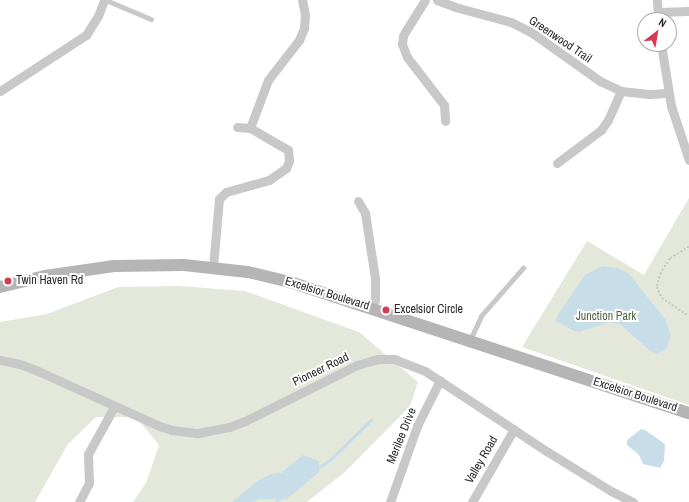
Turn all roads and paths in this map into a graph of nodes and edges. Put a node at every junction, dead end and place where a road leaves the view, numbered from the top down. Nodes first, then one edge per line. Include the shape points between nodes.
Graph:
1 (105, 0) edge
2 (302, 0) edge
3 (425, 0) edge
4 (437, 0) edge
5 (657, 0) edge
6 (689, 11) edge
7 (658, 12) edge
8 (677, 13) edge
9 (151, 19) dead end
10 (662, 52) edge
11 (0, 91) edge
12 (622, 91) junction
13 (668, 94) junction
14 (445, 121) dead end
15 (237, 127) dead end
16 (250, 128) junction
17 (689, 160) edge
18 (557, 163) dead end
19 (358, 201) dead end
20 (689, 247) edge
21 (213, 268) junction
22 (524, 268) dead end
23 (0, 287) edge
24 (372, 308) junction
25 (689, 316) edge
26 (470, 341) junction
27 (0, 360) edge
28 (440, 380) junction
29 (114, 406) junction
30 (689, 413) edge
31 (514, 429) junction
32 (79, 502) edge
33 (390, 502) edge
34 (472, 502) edge
35 (633, 502) edge

1 - 9 lane
1 - 11 street via 86,35
2 - 16 street via 305,15 302,34 292,51 268,80
3 - 14 street via 406,30 402,44 407,57 444,105
4 - 12 street, Greenwood Trail via 511,22 531,32 600,82
5 - 7 street
6 - 8 street
10 - 13 street
12 - 13 street, Greenwood Trail
12 - 18 street via 601,130
13 - 17 street
15 - 16 street
16 - 21 street via 288,150 289,160 286,168 269,180 226,192 219,199
19 - 24 street via 365,212 375,278 375,300
20 - 25 path via 670,258 661,273 657,287 662,298
21 - 23 main road, Excelsior Boulevard via 184,265 114,266 45,276
21 - 24 main road, Excelsior Boulevard via 266,276
22 - 26 lane via 481,316
24 - 26 main road, Excelsior Boulevard
26 - 30 main road, Excelsior Boulevard
27 - 29 street, Pioneer Road via 38,371
28 - 29 street, Pioneer Road via 410,364 394,359 378,359 357,365 235,425 198,434 165,428
28 - 31 street, Pioneer Road
28 - 33 street, Merilee Drive via 417,426
29 - 32 street via 88,454 89,483
31 - 34 street, Valley Road
31 - 35 street, Pioneer Road via 581,473

